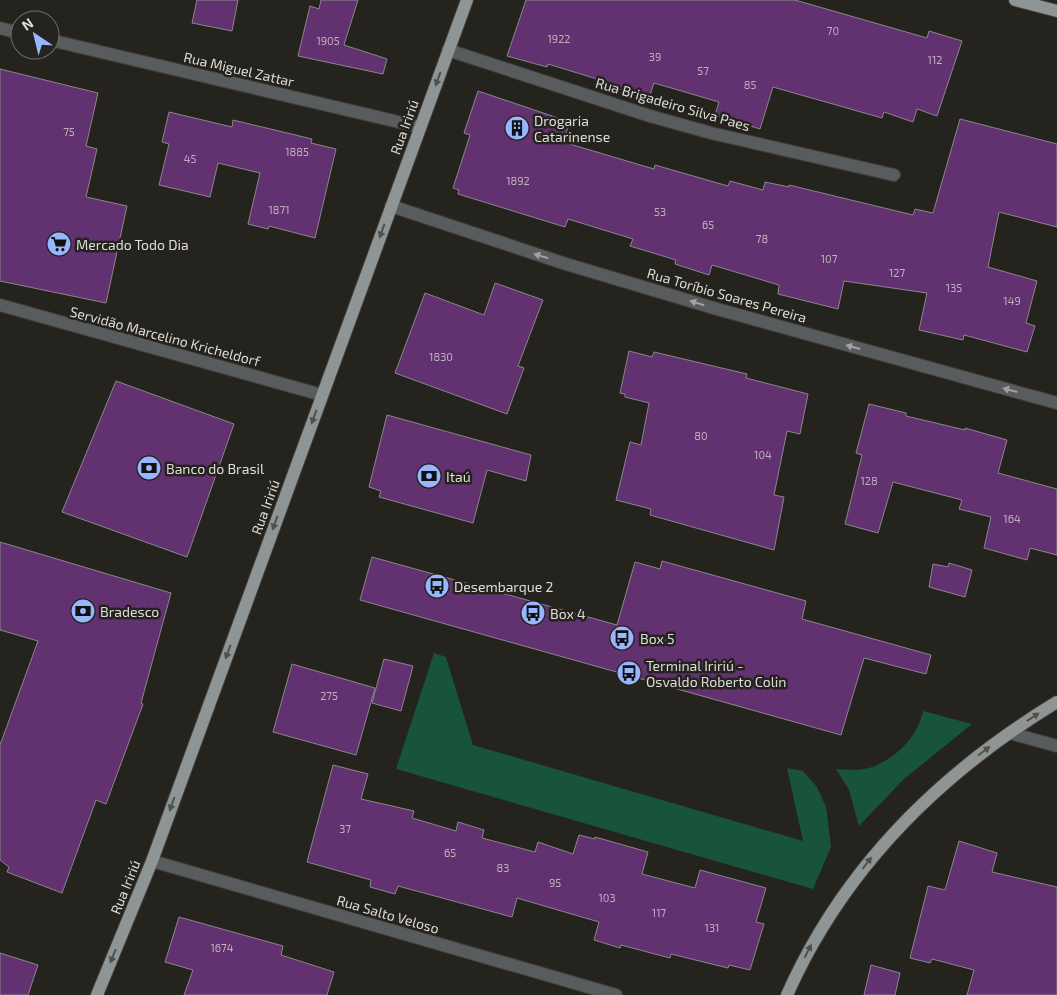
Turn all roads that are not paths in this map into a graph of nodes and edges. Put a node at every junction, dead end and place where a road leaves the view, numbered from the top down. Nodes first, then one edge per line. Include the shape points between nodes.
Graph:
1 (467, 0) edge
2 (1015, 0) edge
3 (1057, 11) edge
4 (60, 42) edge
5 (448, 50) junction
6 (420, 127) junction
7 (894, 175) dead end
8 (391, 206) junction
9 (0, 305) edge
10 (322, 395) junction
11 (1057, 403) edge
12 (1057, 702) edge
13 (1010, 733) junction
14 (1057, 746) edge
15 (152, 861) junction
16 (97, 995) edge
17 (616, 995) edge
18 (786, 995) edge

1 - 5 main road, Rua Iririú
2 - 3 main road
4 - 6 street, Rua Miguel Zattar
5 -> 6 main road, Rua Iririú
5 - 7 street, Rua Brigadeiro Silva Paes via 668,121
6 - 8 main road, Rua Iririú
8 -> 10 main road, Rua Iririú
11 -> 8 street, Rua Toríbio Soares Pereira via 717,310
9 - 10 street, Servidão Marcelino Kricheldorf
10 -> 15 main road, Rua Iririú
13 -> 12 main road
13 - 14 street
18 -> 13 main road via 812,942 875,853 955,774
15 -> 16 main road, Rua Iririú
15 - 17 street, Rua Salto Veloso

